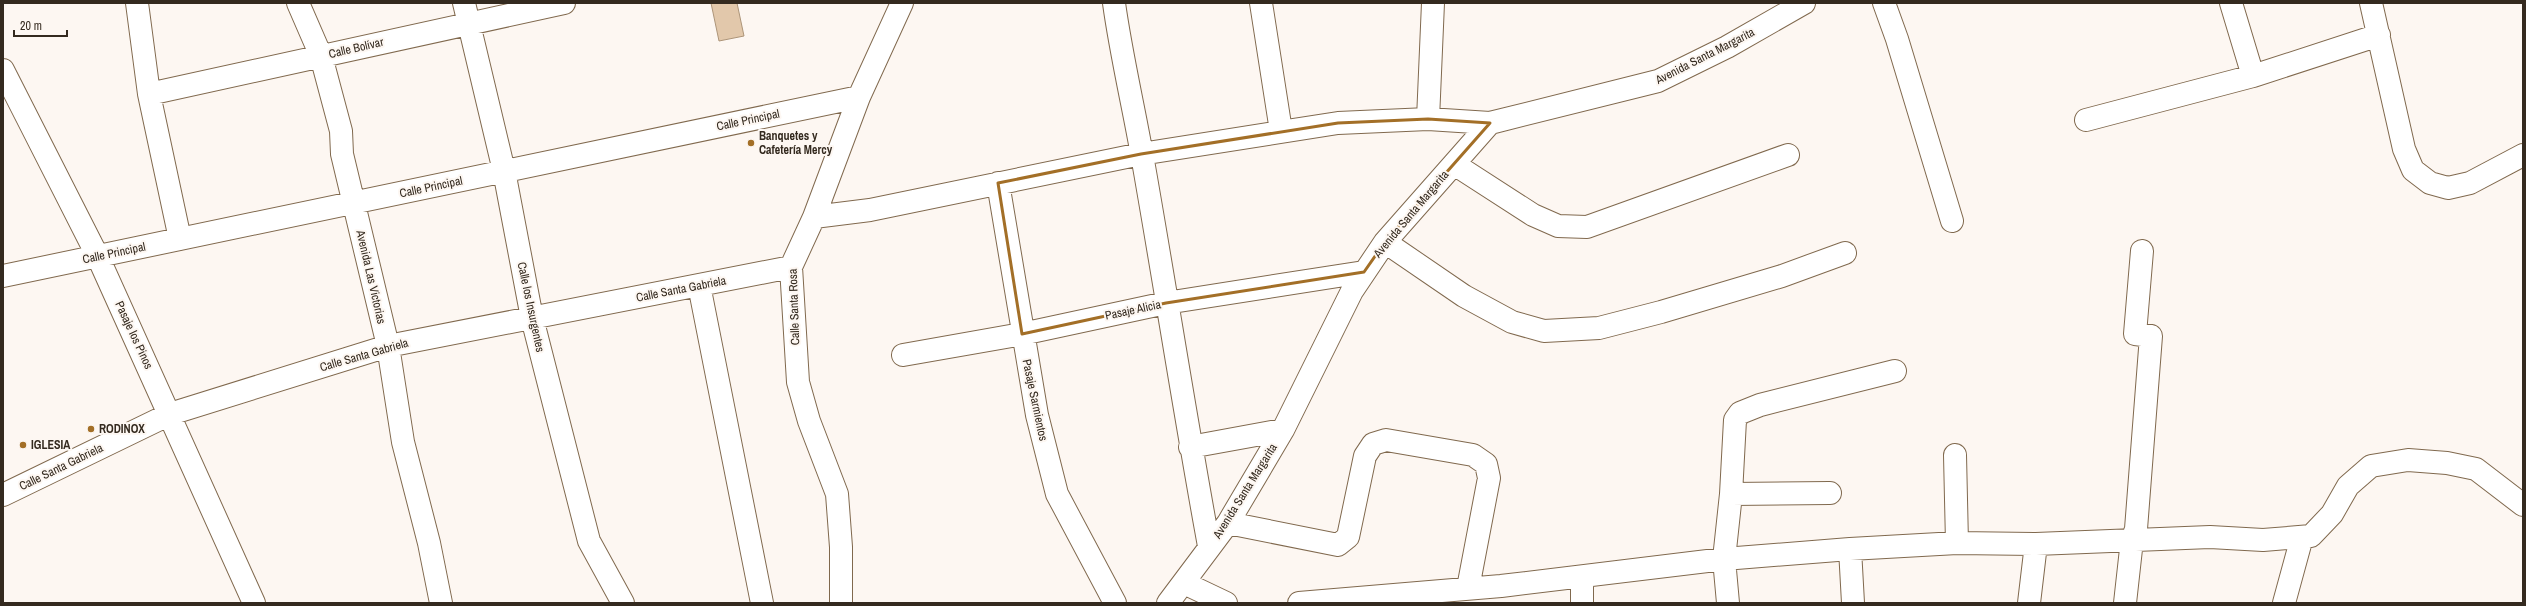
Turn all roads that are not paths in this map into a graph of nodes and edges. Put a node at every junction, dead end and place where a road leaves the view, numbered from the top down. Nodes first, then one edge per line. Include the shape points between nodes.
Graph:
1 (137, 3) edge
2 (298, 3) edge
3 (564, 3) edge
4 (902, 3) edge
5 (1261, 3) edge
6 (1433, 3) edge
7 (1884, 3) edge
8 (2231, 3) edge
9 (2371, 3) edge
10 (1119, 4) edge
11 (1793, 5) edge
12 (466, 13) edge
13 (2379, 35) junction
14 (321, 56) junction
15 (3, 70) edge
16 (2253, 76) junction
17 (149, 94) junction
18 (859, 97) junction
19 (1428, 119) junction
20 (2086, 120) dead end
21 (1490, 123) junction
22 (1281, 131) junction
23 (1141, 154) junction
24 (2523, 155) edge
25 (1788, 156) dead end
26 (1454, 164) junction
27 (504, 171) junction
28 (998, 183) junction
29 (354, 203) junction
30 (814, 217) junction
31 (1952, 221) dead end
32 (180, 239) junction
33 (1385, 242) junction
34 (2142, 251) dead end
35 (1845, 253) dead end
36 (98, 257) junction
37 (791, 267) junction
38 (1364, 272) junction
39 (3, 276) edge
40 (699, 285) junction
41 (1166, 303) junction
42 (532, 318) junction
43 (1022, 334) junction
44 (388, 346) junction
45 (903, 355) dead end
46 (1895, 371) dead end
47 (170, 414) junction
48 (1283, 430) junction
49 (1190, 447) junction
50 (1955, 455) dead end
51 (1830, 493) dead end
52 (1731, 494) junction
53 (3, 495) edge
54 (2523, 504) edge
55 (1228, 523) junction
56 (2302, 537) junction
57 (2132, 540) junction
58 (1957, 543) junction
59 (2036, 544) junction
60 (1209, 546) junction
61 (1850, 549) junction
62 (1724, 559) junction
63 (1582, 577) junction
64 (1184, 583) junction
65 (1468, 588) junction
66 (1501, 594) edge
67 (1363, 601) edge
68 (254, 603) edge
69 (441, 603) edge
70 (623, 603) edge
71 (762, 603) edge
72 (841, 603) edge
73 (1115, 603) edge
74 (1168, 603) edge
75 (1226, 603) edge
76 (1299, 603) edge
77 (1582, 603) edge
78 (1728, 603) edge
79 (1853, 603) edge
80 (2029, 603) edge
81 (2125, 603) edge
82 (2284, 603) edge

1 - 17 street
2 - 14 street, Avenida Las Victorias
3 - 12 street, Calle Bolívar
4 - 18 street, Calle Santa Rosa
5 - 22 street
6 - 19 street
7 - 31 street
8 - 16 street
9 - 13 street
10 - 23 street via 1122,61
11 - 21 street, Avenida Santa Margarita via 1727,47 1658,81
12 - 14 street, Calle Bolívar
12 - 27 street, Calle los Insurgentes
13 - 16 street
13 - 24 street via 2404,149 2413,170 2430,183 2448,188 2470,184
14 - 17 street, Calle Bolívar
14 - 29 street, Avenida Las Victorias via 340,131 342,154
15 - 36 street, Pasaje los Pinos
16 - 20 street
17 - 32 street
18 - 27 street, Calle Principal
18 - 30 street, Calle Santa Rosa
19 - 21 street
19 - 22 street via 1338,123
21 - 26 street, Avenida Santa Margarita
22 - 23 street
23 - 28 street
23 - 41 street
25 - 26 street via 1587,227 1558,226 1533,215
26 - 33 street, Avenida Santa Margarita
27 - 29 street, Calle Principal
27 - 42 street, Calle los Insurgentes
28 - 30 street via 870,210
28 - 43 street, Pasaje Sarmientos
29 - 32 street, Calle Principal
29 - 44 street, Avenida Las Victorias
30 - 37 street, Calle Santa Rosa
32 - 36 street, Calle Principal
33 - 35 street via 1464,296 1512,322 1544,331 1599,328 1648,316 1782,276
33 - 38 street, Avenida Santa Margarita
34 - 57 street via 2135,334 2151,336 2136,529
36 - 39 street, Calle Principal
36 - 47 street, Pasaje los Pinos
37 - 40 street, Calle Santa Gabriela
37 - 72 street, Calle Santa Rosa via 798,382 809,421 837,494 841,547
38 - 41 street, Pasaje Alicia
38 - 48 street, Avenida Santa Margarita via 1352,291
40 - 42 street, Calle Santa Gabriela
40 - 71 street
41 - 43 street, Pasaje Alicia
41 - 49 street
42 - 44 street, Calle Santa Gabriela
42 - 70 street, Calle los Insurgentes via 589,541
43 - 45 street, Pasaje Alicia
43 - 73 street, Pasaje Sarmientos via 1037,416 1057,494
44 - 47 street, Calle Santa Gabriela
44 - 69 street, Avenida Las Victorias via 403,442
46 - 52 street via 1800,393 1740,413 1733,429
47 - 53 street, Calle Santa Gabriela
47 - 68 street, Pasaje los Pinos
48 - 49 street
48 - 55 street, Avenida Santa Margarita
49 - 60 street
50 - 58 street
51 - 52 street
52 - 62 street
54 - 56 street via 2476,469 2447,463 2408,460 2371,466 2348,486 2332,514 2311,536
55 - 60 street, Avenida Santa Margarita
55 - 65 street via 1338,545 1348,537 1365,456 1373,444 1386,440 1473,455 1486,464 1489,478
56 - 57 street via 2263,540
56 - 82 street
57 - 59 street
57 - 81 street
58 - 59 street
58 - 61 street
59 - 80 street
60 - 64 street, Avenida Santa Margarita
61 - 62 street
61 - 79 street
62 - 63 street
62 - 78 street
63 - 66 street
63 - 77 street
64 - 74 street, Avenida Santa Margarita
64 - 75 street
65 - 66 street
65 - 67 street
67 - 76 street

